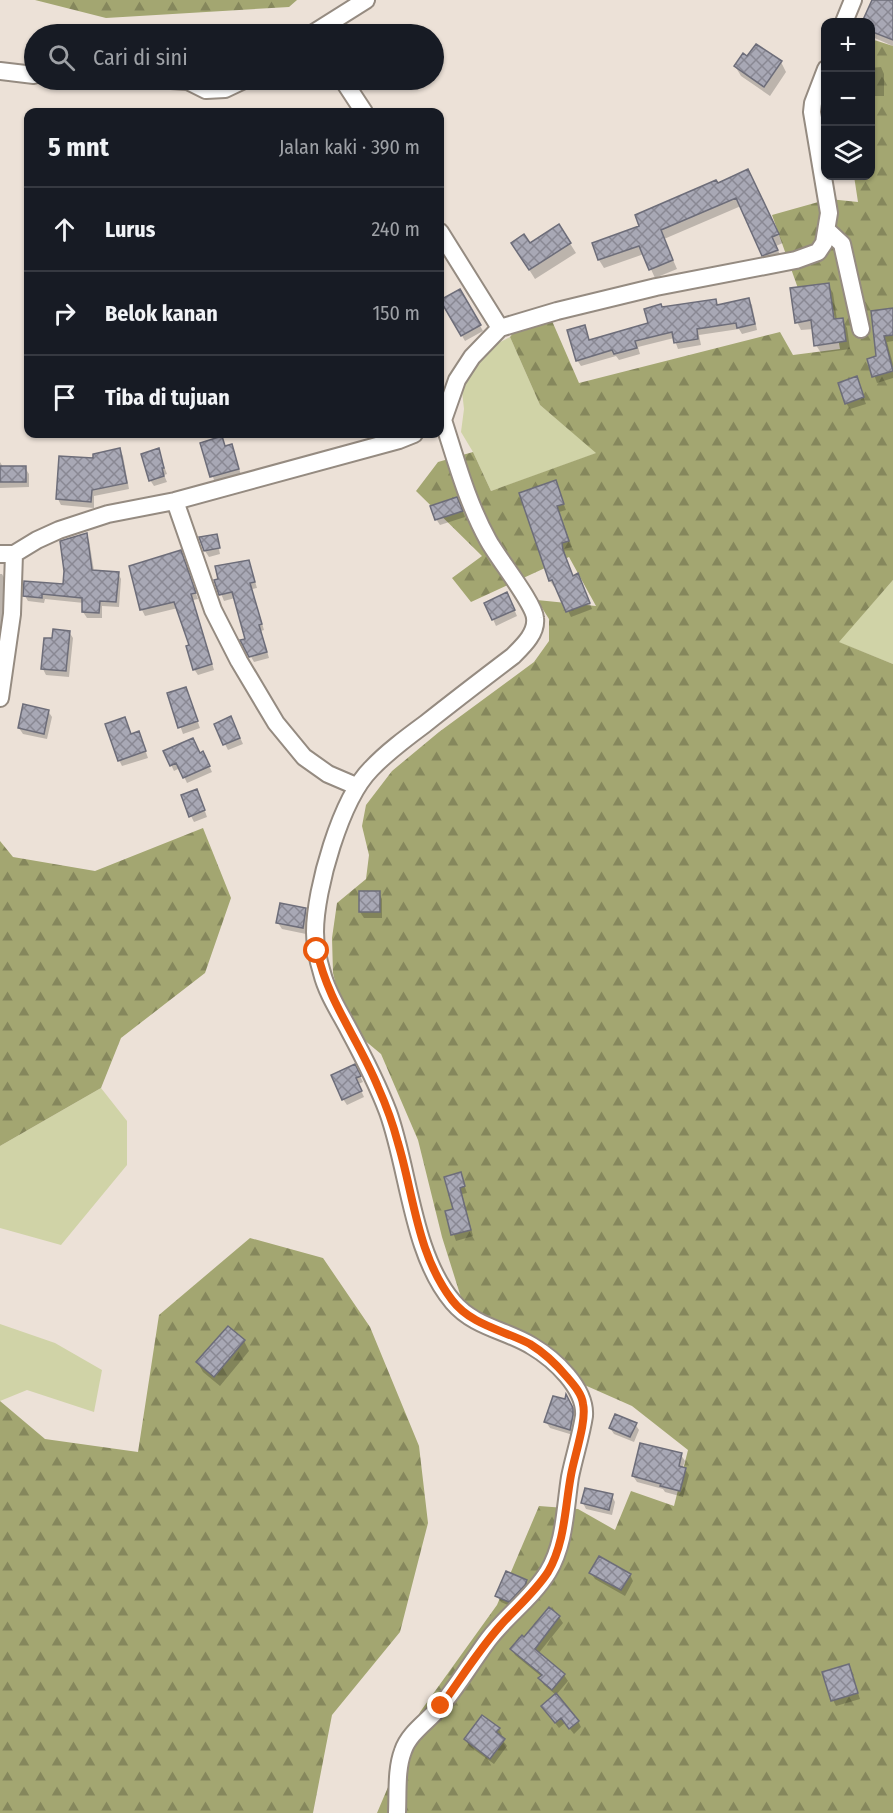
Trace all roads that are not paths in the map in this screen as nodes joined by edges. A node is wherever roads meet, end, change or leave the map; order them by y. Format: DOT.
graph roads {
  1 [pos="366,0"];
  2 [pos="853,0"];
  3 [pos="846,18"];
  4 [pos="329,24"];
  5 [pos="0,71"];
  6 [pos="824,72"];
  7 [pos="24,74"];
  8 [pos="350,90"];
  9 [pos="361,108"];
  10 [pos="827,230"];
  11 [pos="444,238"];
  12 [pos="500,328"];
  13 [pos="861,328"];
  14 [pos="444,413"];
  15 [pos="444,430"];
  16 [pos="404,438"];
  17 [pos="175,501"];
  18 [pos="7,554"];
  19 [pos="0,698"];
  20 [pos="356,786"];
  21 [pos="397,1813"];
  1 -- 4 [label="street"];
  2 -- 3 [label="street"];
  5 -- 7 [label="street"];
  6 -- 10 [label="street"];
  8 -- 9 [label="street"];
  10 -- 12 [label="street"];
  10 -- 13 [label="street"];
  11 -- 12 [label="street"];
  12 -- 14 [label="street"];
  15 -- 20 [label="street"];
  16 -- 17 [label="street"];
  17 -- 18 [label="street"];
  17 -- 20 [label="street"];
  18 -- 19 [label="street"];
  20 -- 21 [label="street"];
}
